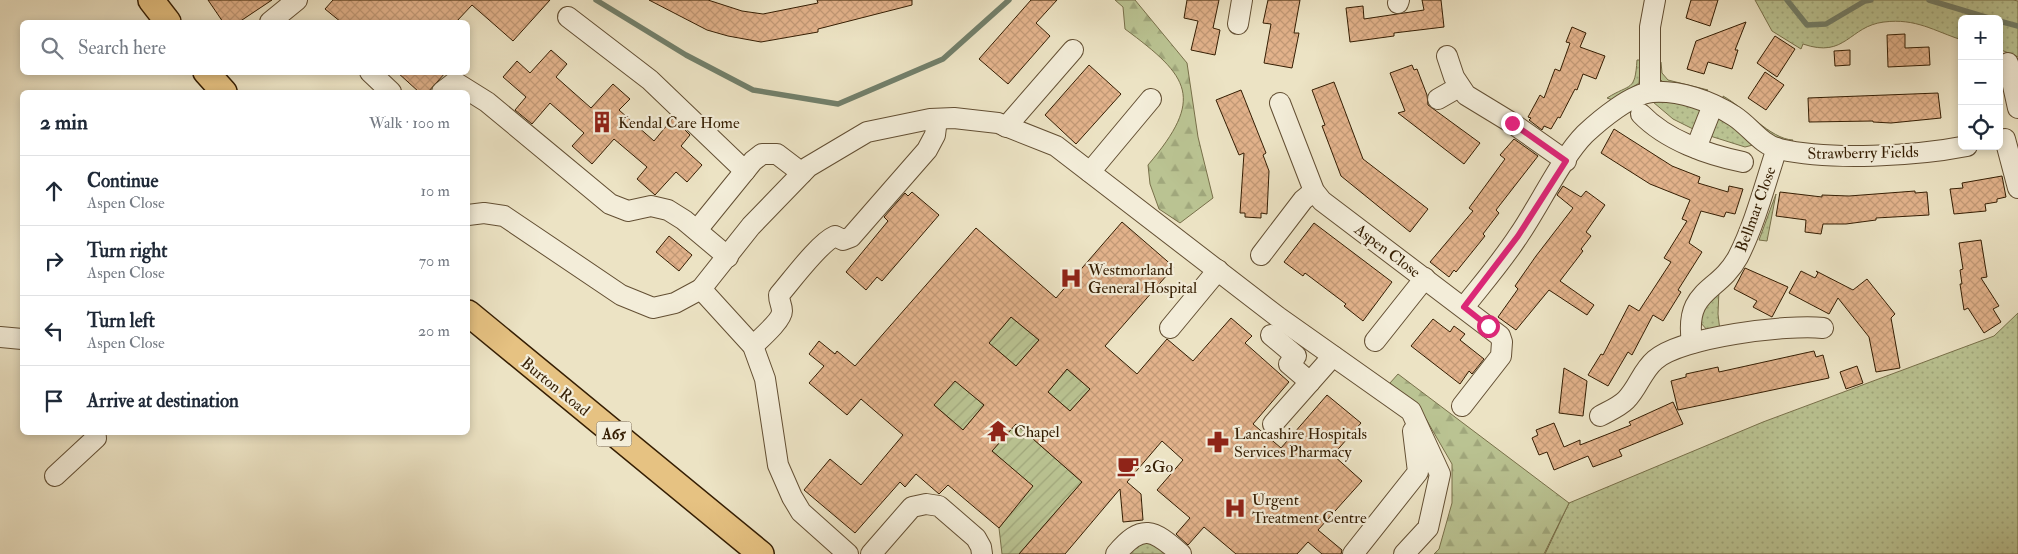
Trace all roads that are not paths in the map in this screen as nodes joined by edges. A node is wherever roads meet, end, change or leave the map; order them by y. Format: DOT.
graph roads {
  1 [pos="151,0"];
  2 [pos="297,0"];
  3 [pos="1242,0"];
  4 [pos="1655,0"];
  5 [pos="568,17"];
  6 [pos="166,20"];
  7 [pos="272,20"];
  8 [pos="1238,24"];
  9 [pos="1073,50"];
  10 [pos="1447,56"];
  11 [pos="2008,63"];
  12 [pos="209,75"];
  13 [pos="373,75"];
  14 [pos="1459,87"];
  15 [pos="222,90"];
  16 [pos="389,90"];
  17 [pos="445,90"];
  18 [pos="467,90"];
  19 [pos="470,92"];
  20 [pos="1650,92"];
  21 [pos="1151,99"];
  22 [pos="1438,99"];
  23 [pos="1280,103"];
  24 [pos="1713,105"];
  25 [pos="2018,108"];
  26 [pos="1641,114"];
  27 [pos="937,119"];
  28 [pos="1006,127"];
  29 [pos="2007,138"];
  30 [pos="1958,147"];
  31 [pos="1696,148"];
  32 [pos="1776,148"];
  33 [pos="1566,161"];
  34 [pos="1743,162"];
  35 [pos="745,171"];
  36 [pos="1090,172"];
  37 [pos="802,173"];
  38 [pos="2018,188"];
  39 [pos="1314,191"];
  40 [pos="470,216"];
  41 [pos="697,230"];
  42 [pos="1261,255"];
  43 [pos="728,257"];
  44 [pos="1218,270"];
  45 [pos="1425,278"];
  46 [pos="701,289"];
  47 [pos="1464,307"];
  48 [pos="470,315"];
  49 [pos="1170,328"];
  50 [pos="1823,328"];
  51 [pos="1271,335"];
  52 [pos="0,337"];
  53 [pos="20,338"];
  54 [pos="1375,341"];
  55 [pos="1692,343"];
  56 [pos="753,346"];
  57 [pos="1333,356"];
  58 [pos="1310,382"];
  59 [pos="1462,406"];
  60 [pos="1411,411"];
  61 [pos="1600,416"];
  62 [pos="1273,424"];
  63 [pos="96,435"];
  64 [pos="55,476"];
  65 [pos="1406,488"];
  66 [pos="1432,512"];
  67 [pos="761,554"];
  68 [pos="848,554"];
  69 [pos="872,554"];
  70 [pos="982,554"];
  71 [pos="1116,554"];
  72 [pos="1181,554"];
  73 [pos="1354,554"];
  74 [pos="1404,554"];
  1 -- 6 [label="main road"];
  2 -- 7 [label="street"];
  3 -- 8 [label="street"];
  4 -- 20 [label="street"];
  5 -- 35 [label="street"];
  9 -- 28 [label="street"];
  10 -- 14 [label="street"];
  11 -- 25 [label="street"];
  12 -- 15 [label="main road"];
  13 -- 16 [label="street"];
  14 -- 22 [label="street"];
  14 -- 33 [label="street"];
  17 -- 18 [label="street"];
  19 -- 41 [label="street"];
  20 -- 24 [label="street, Strawberry Fields"];
  20 -- 33 [label="street, Strawberry Fields"];
  21 -- 36 [label="street"];
  23 -- 39 [label="street, Aspen Close"];
  24 -- 31 [label="street"];
  24 -- 32 [label="street, Strawberry Fields"];
  26 -- 31 [label="street"];
  27 -- 28 [label="street"];
  27 -- 37 [label="street"];
  27 -- 56 [label="street"];
  28 -- 36 [label="street"];
  29 -- 38 [label="street"];
  30 -- 32 [label="street, Strawberry Fields"];
  31 -- 34 [label="street"];
  32 -- 55 [label="street, Bellmar Close"];
  33 -- 47 [label="street"];
  35 -- 37 [label="street"];
  35 -- 41 [label="street"];
  36 -- 44 [label="street"];
  37 -- 43 [label="street"];
  39 -- 42 [label="street"];
  39 -- 45 [label="street, Aspen Close"];
  40 -- 46 [label="street"];
  41 -- 43 [label="street"];
  43 -- 46 [label="street"];
  44 -- 49 [label="street"];
  44 -- 57 [label="street"];
  45 -- 47 [label="street, Aspen Close"];
  45 -- 54 [label="street"];
  46 -- 56 [label="street"];
  47 -- 59 [label="street, Aspen Close"];
  48 -- 67 [label="main road, Burton Road / A65"];
  50 -- 55 [label="street"];
  51 -- 58 [label="street"];
  52 -- 53 [label="street"];
  55 -- 61 [label="street"];
  56 -- 68 [label="street"];
  57 -- 58 [label="street"];
  57 -- 60 [label="street"];
  58 -- 62 [label="street"];
  60 -- 65 [label="street"];
  60 -- 66 [label="street"];
  63 -- 64 [label="street"];
  65 -- 66 [label="street"];
  65 -- 73 [label="street"];
  66 -- 74 [label="street"];
  69 -- 70 [label="street"];
  71 -- 72 [label="street"];
}
